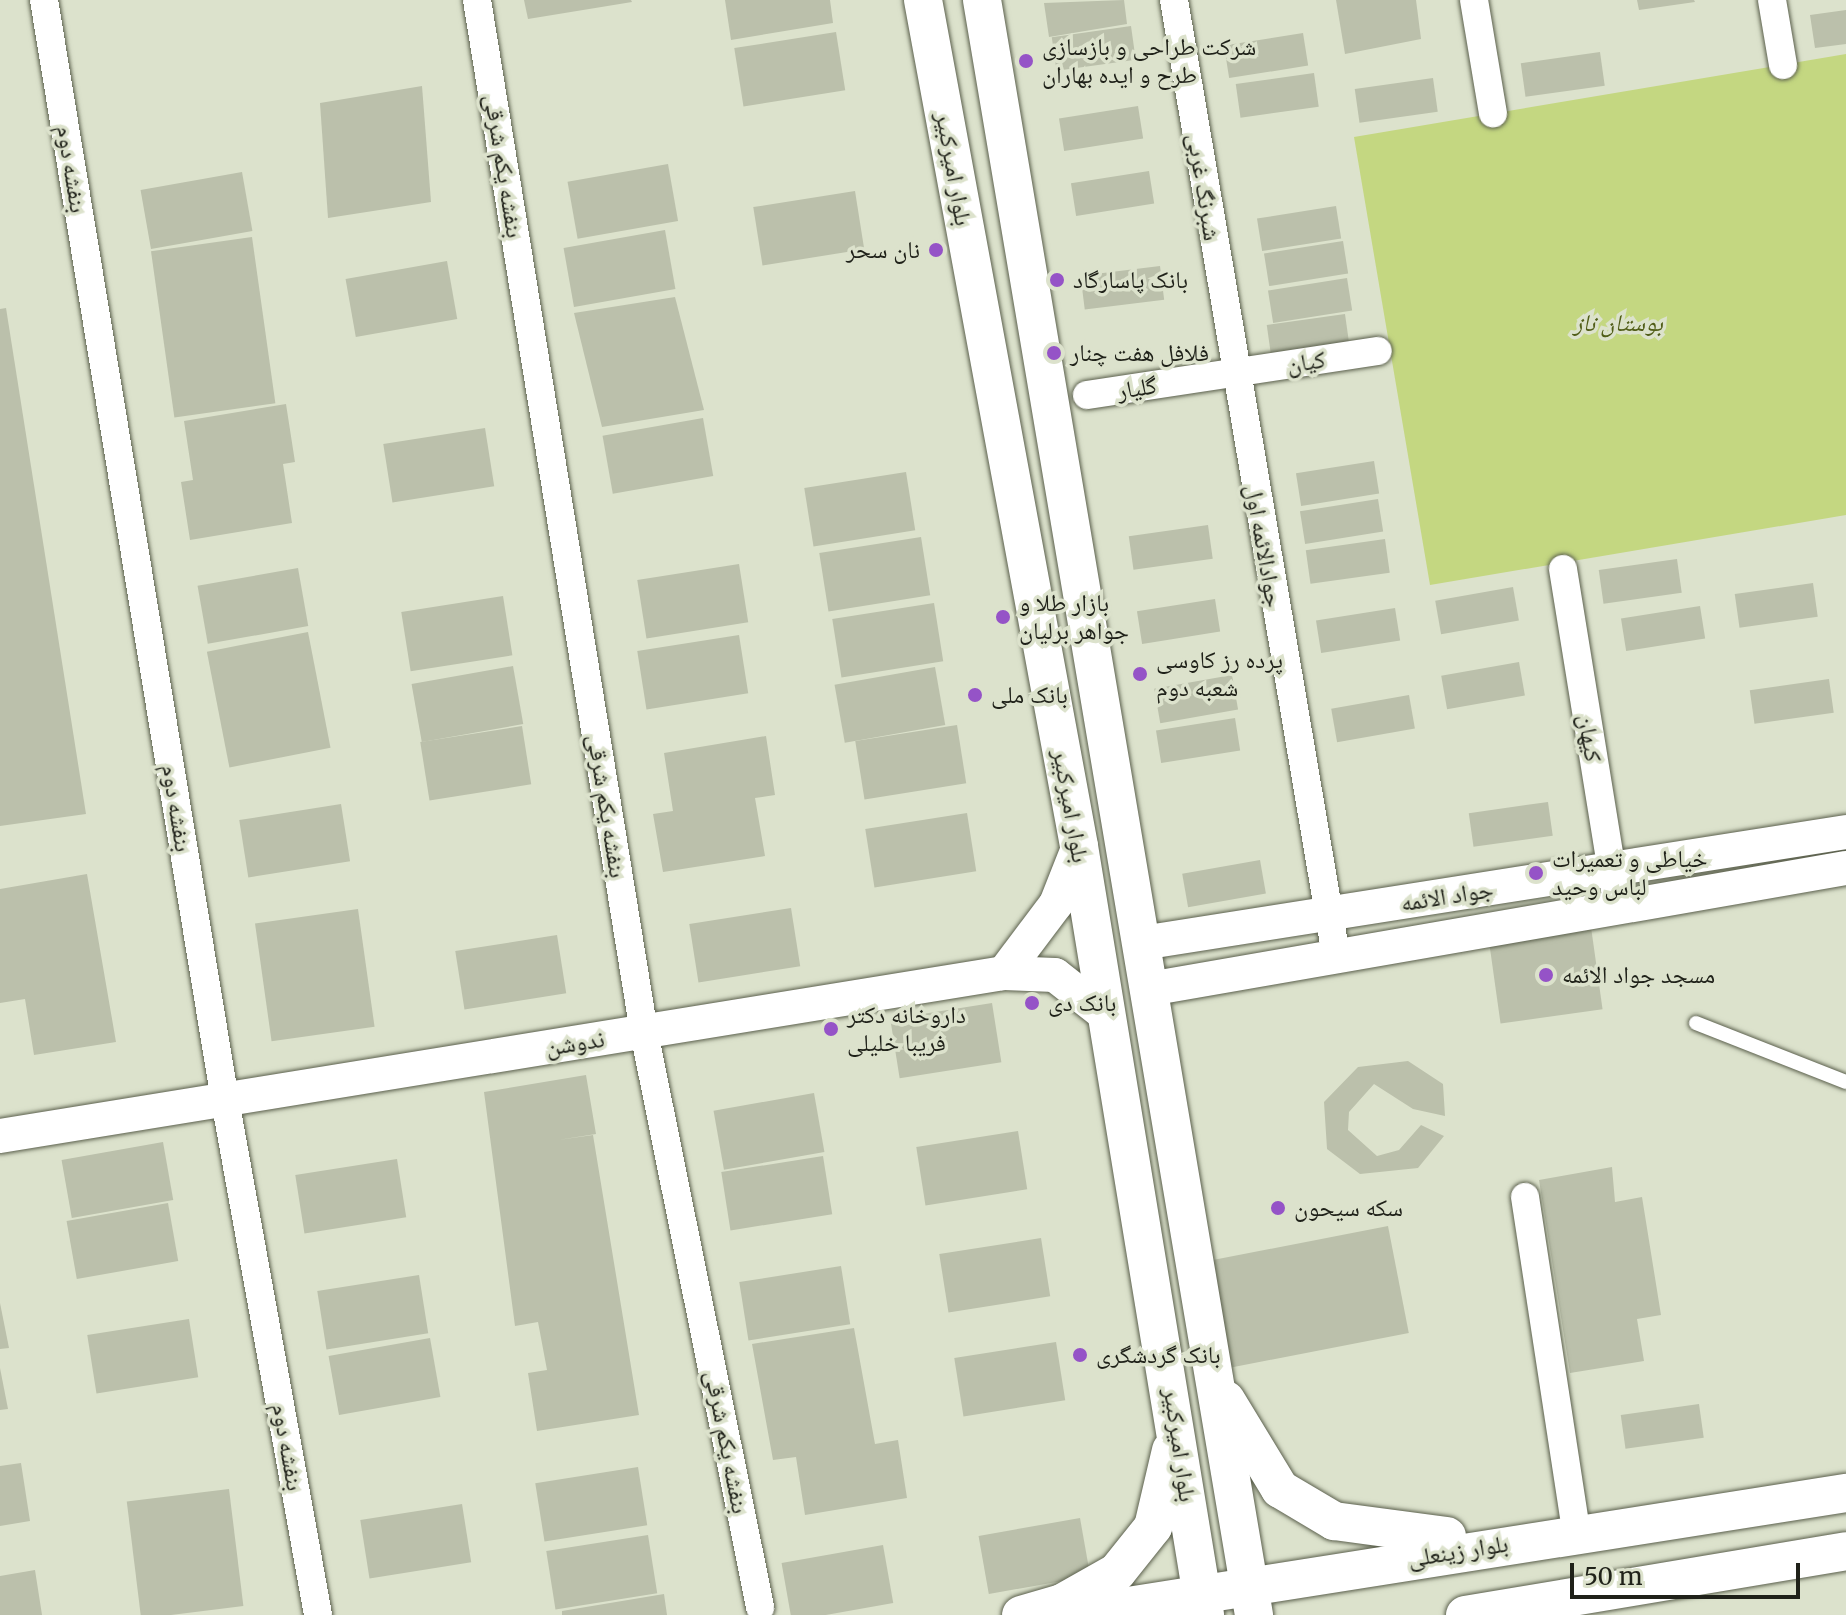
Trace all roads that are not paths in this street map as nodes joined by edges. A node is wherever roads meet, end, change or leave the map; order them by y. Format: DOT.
graph roads {
  1 [pos="44,0"];
  2 [pos="477,0"];
  3 [pos="923,0"];
  4 [pos="982,0"];
  5 [pos="1174,0"];
  6 [pos="1474,0"];
  7 [pos="1772,0"];
  8 [pos="1783,65"];
  9 [pos="1493,113"];
  10 [pos="1378,351"];
  11 [pos="1234,373"];
  12 [pos="1087,395"];
  13 [pos="1563,569"];
  14 [pos="1846,832"];
  15 [pos="1079,846"];
  16 [pos="1846,868"];
  17 [pos="1612,871"];
  18 [pos="1618,907"];
  19 [pos="1329,914"];
  20 [pos="1142,943"];
  21 [pos="1336,956"];
  22 [pos="1004,973"];
  23 [pos="1149,989"];
  24 [pos="1106,1015"];
  25 [pos="1696,1023"];
  26 [pos="644,1032"];
  27 [pos="1846,1082"];
  28 [pos="225,1100"];
  29 [pos="0,1136"];
  30 [pos="1525,1197"];
  31 [pos="1215,1381"];
  32 [pos="1172,1391"];
  33 [pos="1846,1493"];
  34 [pos="1593,1528"];
  35 [pos="1846,1551"];
  36 [pos="1596,1594"];
  37 [pos="1251,1599"];
  38 [pos="1203,1603"];
  39 [pos="760,1607"];
  40 [pos="318,1615"];
  41 [pos="1021,1615"];
  42 [pos="1071,1615"];
  43 [pos="1465,1615"];
  44 [pos="1551,1615"];
  1 -- 28 [label="street, بنفشه دوم"];
  2 -- 26 [label="street, بنفشه یکم شرقی"];
  3 -- 15 [label="main road, بلوار امیرکبیر"];
  4 -- 20 [label="main road, بلوار امیرکبیر"];
  5 -- 11 [label="street, شبرنگ غربی"];
  6 -- 9 [label="street"];
  7 -- 8 [label="street"];
  10 -- 11 [label="street, کیان"];
  11 -- 12 [label="street, گلیار"];
  11 -- 19 [label="street, جوادالائمه اول"];
  13 -- 17 [label="street, کیهان"];
  14 -- 17 [label="street, جواد الائمه"];
  15 -- 22 [label="street"];
  15 -- 24 [label="main road, بلوار امیرکبیر"];
  16 -- 18 [label="street, جواد الائمه"];
  17 -- 18 [label="street, کیهان"];
  17 -- 19 [label="street, جواد الائمه"];
  18 -- 21 [label="street, جواد الائمه"];
  19 -- 20 [label="street, جواد الائمه"];
  19 -- 21 [label="street, جوادالائمه اول"];
  20 -- 23 [label="main road, بلوار امیرکبیر"];
  21 -- 23 [label="street, جواد الائمه"];
  22 -- 24 [label="street, ندوشن"];
  22 -- 26 [label="street, ندوشن"];
  23 -- 31 [label="main road, بلوار امیرکبیر"];
  24 -- 32 [label="main road, بلوار امیرکبیر"];
  25 -- 27 [label="lane"];
  26 -- 28 [label="street, ندوشن"];
  26 -- 39 [label="street, بنفشه یکم شرقی"];
  28 -- 29 [label="street, ندوشن"];
  28 -- 40 [label="street, بنفشه دوم"];
  30 -- 34 [label="street"];
  31 -- 34 [label="main road"];
  31 -- 37 [label="main road, بلوار امیرکبیر"];
  32 -- 38 [label="main road, بلوار امیرکبیر"];
  32 -- 41 [label="main road"];
  33 -- 34 [label="main road, بلوار زینعلی"];
  34 -- 37 [label="main road, بلوار زینعلی"];
  35 -- 36 [label="main road"];
  36 -- 43 [label="main road"];
  36 -- 44 [label="main road"];
  37 -- 38 [label="main road, بلوار زینعلی"];
  38 -- 42 [label="main road, بلوار زینعلی"];
}
